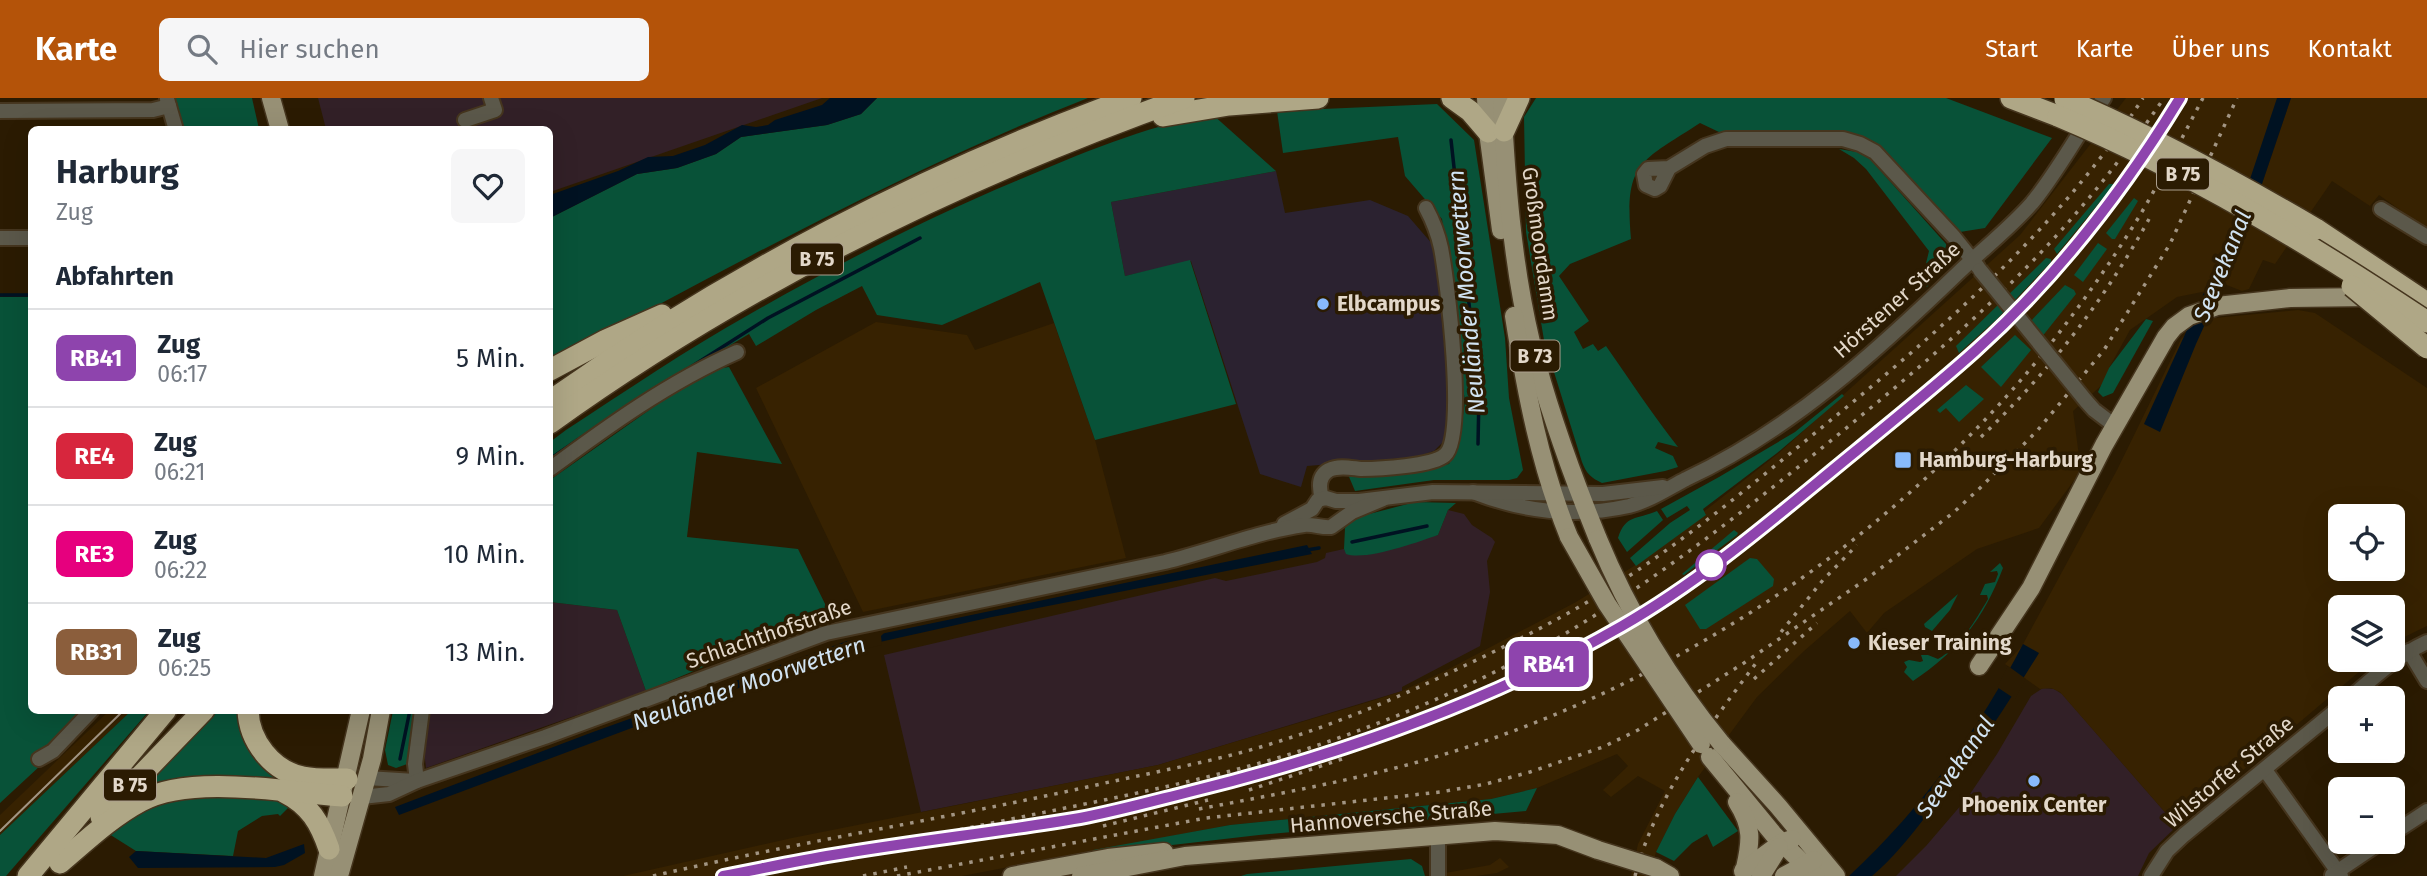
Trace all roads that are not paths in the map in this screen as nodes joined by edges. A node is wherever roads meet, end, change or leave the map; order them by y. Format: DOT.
graph roads {
  1 [pos="271,98"];
  2 [pos="491,98"];
  3 [pos="1131,98"];
  4 [pos="1184,98"];
  5 [pos="1318,98"];
  6 [pos="1452,98"];
  7 [pos="1486,98"];
  8 [pos="1503,98"];
  9 [pos="1519,98"];
  10 [pos="2011,98"];
  11 [pos="2104,98"];
  12 [pos="168,102"];
  13 [pos="2062,104"];
  14 [pos="0,111"];
  15 [pos="465,121"];
  16 [pos="175,126"];
  17 [pos="278,126"];
  18 [pos="1101,128"];
  19 [pos="1496,132"];
  20 [pos="1669,168"];
  21 [pos="1426,208"];
  22 [pos="2381,209"];
  23 [pos="2309,236"];
  24 [pos="2427,237"];
  25 [pos="0,238"];
  26 [pos="28,238"];
  27 [pos="1976,265"];
  28 [pos="743,279"];
  29 [pos="2427,286"];
  30 [pos="2320,297"];
  31 [pos="2427,303"];
  32 [pos="2427,315"];
  33 [pos="2427,322"];
  34 [pos="2427,348"];
  35 [pos="737,352"];
  36 [pos="553,368"];
  37 [pos="553,399"];
  38 [pos="553,421"];
  39 [pos="2115,426"];
  40 [pos="553,468"];
  41 [pos="1674,485"];
  42 [pos="1473,492"];
  43 [pos="1553,494"];
  44 [pos="1580,494"];
  45 [pos="1383,499"];
  46 [pos="1323,503"];
  47 [pos="1587,512"];
  48 [pos="1559,513"];
  49 [pos="1340,521"];
  50 [pos="1317,525"];
  51 [pos="1267,532"];
  52 [pos="2427,642"];
  53 [pos="2409,651"];
  54 [pos="1979,666"];
  55 [pos="2427,681"];
  56 [pos="2364,686"];
  57 [pos="88,714"];
  58 [pos="163,714"];
  59 [pos="177,714"];
  60 [pos="200,714"];
  61 [pos="248,714"];
  62 [pos="361,714"];
  63 [pos="380,714"];
  64 [pos="421,714"];
  65 [pos="2328,717"];
  66 [pos="1716,750"];
  67 [pos="39,759"];
  68 [pos="2265,771"];
  69 [pos="417,781"];
  70 [pos="354,788"];
  71 [pos="282,791"];
  72 [pos="91,802"];
  73 [pos="1778,806"];
  74 [pos="2427,811"];
  75 [pos="2405,825"];
  76 [pos="1802,835"];
  77 [pos="1438,837"];
  78 [pos="1781,843"];
  79 [pos="329,849"];
  80 [pos="2364,854"];
  81 [pos="1185,856"];
  82 [pos="1815,868"];
  83 [pos="55,869"];
  84 [pos="1657,873"];
  85 [pos="1438,874"];
  86 [pos="1743,874"];
  87 [pos="2336,874"];
  88 [pos="27,876"];
  89 [pos="323,876"];
  90 [pos="339,876"];
  91 [pos="1012,876"];
  92 [pos="1081,876"];
  93 [pos="1784,876"];
  94 [pos="1836,876"];
  95 [pos="2151,876"];
  1 -- 17 [label="main road"];
  2 -- 15 [label="street"];
  3 -- 28 [label="highway, B 75"];
  4 -- 18 [label="highway, B 75"];
  5 -- 18 [label="highway, B 75"];
  6 -- 19 [label="highway"];
  7 -- 19 [label="main road, Großmoordamm / B 73"];
  8 -- 19 [label="main road, Großmoordamm / B 73"];
  9 -- 19 [label="highway"];
  10 -- 13 [label="highway, B 75"];
  11 -- 27 [label="street, Hörstener Straße"];
  12 -- 14 [label="street"];
  12 -- 16 [label="street"];
  13 -- 23 [label="highway, B 75, bridge"];
  18 -- 38 [label="highway, B 75"];
  19 -- 43 [label="main road, Großmoordamm / B 73"];
  19 -- 44 [label="main road, Großmoordamm / B 73"];
  20 -- 27 [label="street"];
  21 -- 46 [label="street"];
  22 -- 24 [label="street"];
  23 -- 29 [label="highway, B 75"];
  23 -- 31 [label="highway, B 75"];
  23 -- 33 [label="highway, B 75, bridge"];
  23 -- 34 [label="highway, B 75, bridge"];
  25 -- 26 [label="street"];
  27 -- 39 [label="street, bridge"];
  27 -- 41 [label="street, Hörstener Straße"];
  28 -- 36 [label="highway, B 75"];
  28 -- 37 [label="highway, B 75"];
  30 -- 32 [label="main road"];
  30 -- 33 [label="main road"];
  30 -- 39 [label="main road"];
  35 -- 40 [label="street"];
  39 -- 54 [label="main road"];
  41 -- 44 [label="street, Hörstener Straße"];
  41 -- 47 [label="street, Hörstener Straße"];
  42 -- 43 [label="street, Schlachthofstraße"];
  42 -- 45 [label="street, Schlachthofstraße"];
  42 -- 48 [label="street, Schlachthofstraße"];
  43 -- 44 [label="street, Schlachthofstraße"];
  43 -- 48 [label="main road, Großmoordamm / B 73"];
  44 -- 47 [label="main road, Großmoordamm / B 73"];
  45 -- 46 [label="street, Schlachthofstraße"];
  45 -- 49 [label="street, Schlachthofstraße"];
  46 -- 49 [label="street"];
  46 -- 50 [label="street"];
  46 -- 51 [label="street, Schlachthofstraße"];
  47 -- 48 [label="street, Schlachthofstraße"];
  47 -- 66 [label="main road, B 73, bridge"];
  48 -- 66 [label="main road, B 73, bridge"];
  49 -- 50 [label="street, Schlachthofstraße"];
  50 -- 51 [label="street, Schlachthofstraße"];
  51 -- 69 [label="street, Schlachthofstraße"];
  52 -- 53 [label="street"];
  53 -- 55 [label="street"];
  53 -- 56 [label="street"];
  57 -- 67 [label="street"];
  58 -- 72 [label="highway, B 75"];
  59 -- 72 [label="highway, B 75"];
  60 -- 83 [label="highway, B 75"];
  61 -- 70 [label="highway"];
  62 -- 70 [label="main road"];
  63 -- 70 [label="main road"];
  64 -- 69 [label="street"];
  65 -- 68 [label="street, Wilstorfer Straße"];
  66 -- 73 [label="main road, B 73"];
  66 -- 78 [label="main road"];
  66 -- 86 [label="main road, B 73"];
  68 -- 87 [label="street"];
  68 -- 95 [label="street, Wilstorfer Straße"];
  69 -- 70 [label="street, Schlachthofstraße"];
  70 -- 71 [label="highway, B 75"];
  70 -- 79 [label="main road"];
  70 -- 90 [label="main road"];
  71 -- 79 [label="highway"];
  71 -- 83 [label="highway, B 75"];
  72 -- 88 [label="highway, B 75"];
  73 -- 76 [label="main road"];
  73 -- 78 [label="main road"];
  74 -- 75 [label="street"];
  76 -- 78 [label="main road"];
  76 -- 82 [label="main road"];
  77 -- 81 [label="main road, Hannoversche Straße"];
  77 -- 84 [label="main road, Hannoversche Straße, bridge"];
  77 -- 85 [label="street"];
  78 -- 82 [label="main road"];
  78 -- 86 [label="main road, B 73"];
  79 -- 89 [label="main road"];
  80 -- 87 [label="street"];
  81 -- 91 [label="main road, Hannoversche Straße"];
  81 -- 92 [label="main road, Hannoversche Straße"];
  82 -- 93 [label="main road"];
  82 -- 94 [label="main road"];
}
